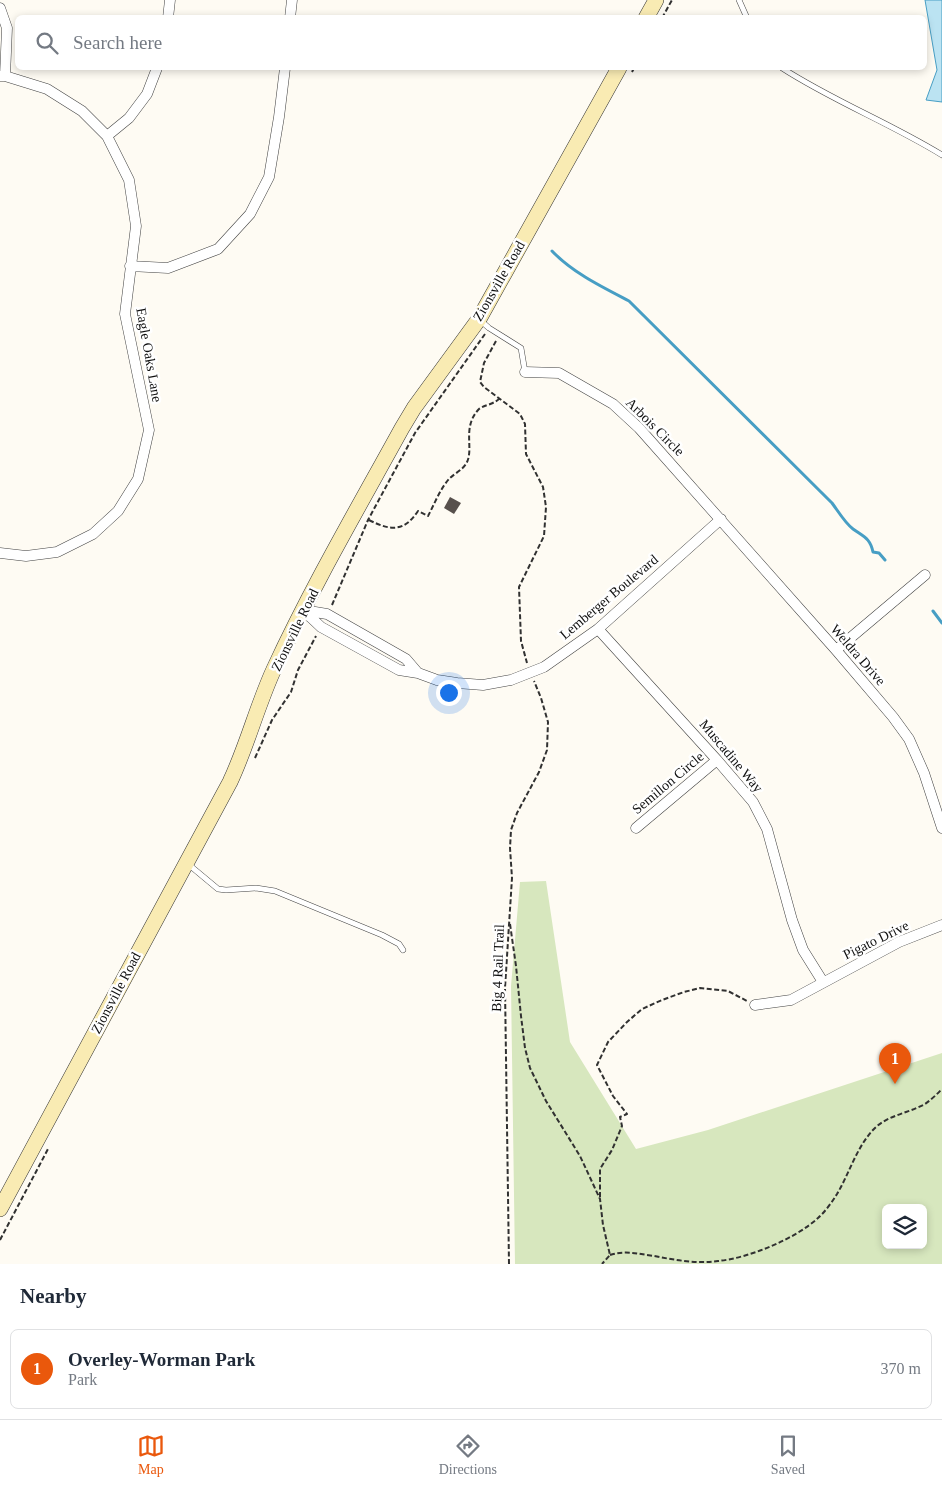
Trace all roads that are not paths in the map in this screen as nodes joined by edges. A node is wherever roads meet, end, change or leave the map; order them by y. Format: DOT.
graph roads {
  1 [pos="170,0"];
  2 [pos="292,0"];
  3 [pos="656,0"];
  4 [pos="739,0"];
  5 [pos="0,8"];
  6 [pos="168,15"];
  7 [pos="290,15"];
  8 [pos="648,15"];
  9 [pos="746,15"];
  10 [pos="156,70"];
  11 [pos="285,70"];
  12 [pos="618,70"];
  13 [pos="785,70"];
  14 [pos="3,76"];
  15 [pos="107,136"];
  16 [pos="942,154"];
  17 [pos="130,266"];
  18 [pos="479,319"];
  19 [pos="525,372"];
  20 [pos="720,519"];
  21 [pos="0,553"];
  22 [pos="925,575"];
  23 [pos="304,610"];
  24 [pos="598,628"];
  25 [pos="836,650"];
  26 [pos="717,760"];
  27 [pos="636,828"];
  28 [pos="942,828"];
  29 [pos="186,862"];
  30 [pos="942,925"];
  31 [pos="403,950"];
  32 [pos="823,982"];
  33 [pos="754,1004"];
  34 [pos="0,1209"];
  1 -- 6 [label="street"];
  2 -- 7 [label="street"];
  3 -- 8 [label="main road"];
  4 -- 9 [label="lane"];
  5 -- 14 [label="street"];
  10 -- 15 [label="street"];
  11 -- 17 [label="street"];
  12 -- 18 [label="main road, Zionsville Road"];
  13 -- 16 [label="lane"];
  14 -- 15 [label="street, Eagle Oaks Lane"];
  15 -- 17 [label="street, Eagle Oaks Lane"];
  17 -- 21 [label="street, Eagle Oaks Lane"];
  18 -- 19 [label="lane"];
  18 -- 23 [label="main road, Zionsville Road"];
  19 -- 20 [label="street, Arbois Circle"];
  20 -- 24 [label="street, Lemberger Boulevard"];
  20 -- 25 [label="street, Weldra Drive"];
  22 -- 25 [label="street"];
  23 -- 24 [label="street, Lemberger Boulevard"];
  23 -- 29 [label="main road, Zionsville Road"];
  24 -- 26 [label="street, Muscadine Way"];
  25 -- 28 [label="street, Weldra Drive"];
  26 -- 27 [label="street, Semillon Circle"];
  26 -- 32 [label="street, Muscadine Way"];
  29 -- 31 [label="lane"];
  29 -- 34 [label="main road, Zionsville Road"];
  30 -- 32 [label="street, Pigato Drive"];
  32 -- 33 [label="street, Pigato Drive"];
}
